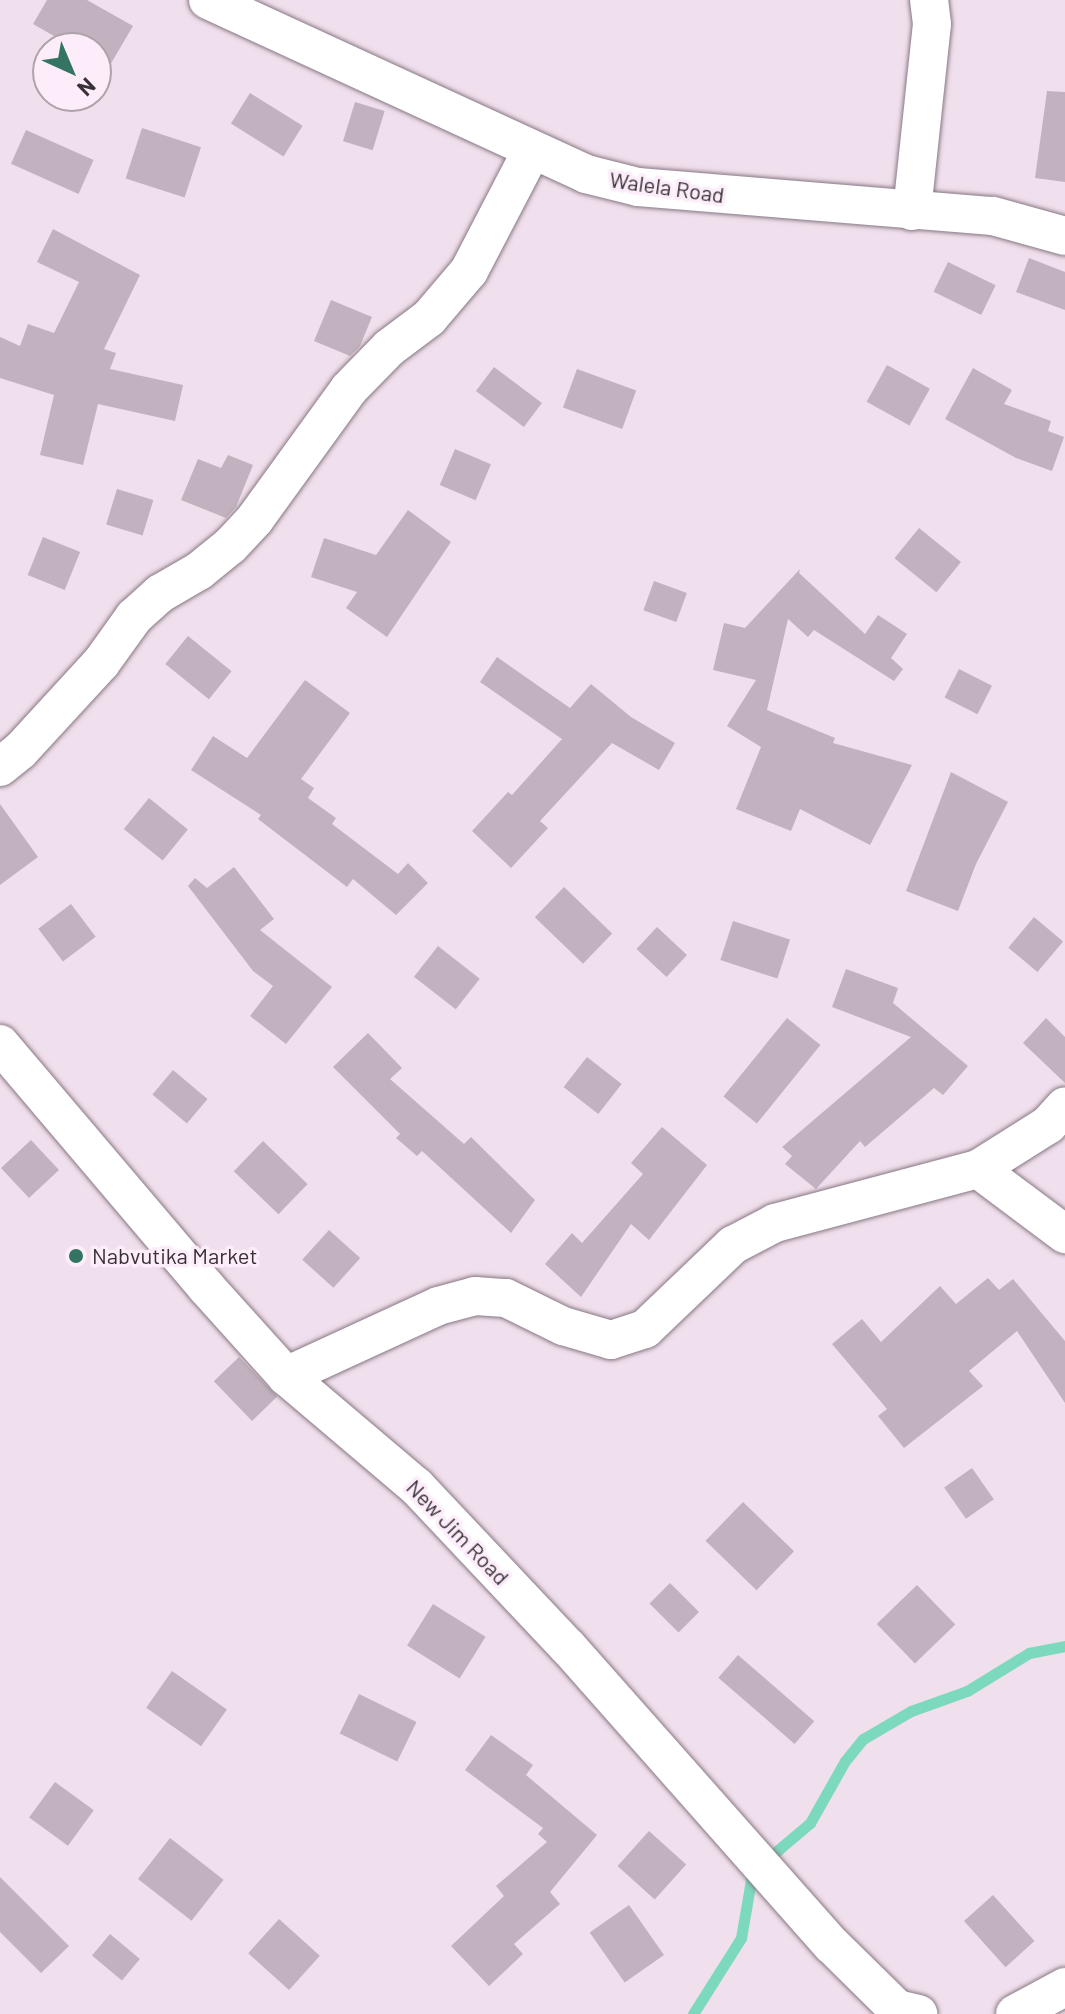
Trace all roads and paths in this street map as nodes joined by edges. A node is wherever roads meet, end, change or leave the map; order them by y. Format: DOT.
graph roads {
  1 [pos="208,0"];
  2 [pos="929,0"];
  3 [pos="532,150"];
  4 [pos="912,211"];
  5 [pos="1065,236"];
  6 [pos="0,767"];
  7 [pos="0,1044"];
  8 [pos="1065,1106"];
  9 [pos="978,1169"];
  10 [pos="1065,1234"];
  11 [pos="286,1376"];
  12 [pos="1065,1987"];
  13 [pos="904,2012"];
  14 [pos="1015,2014"];
  1 -- 3 [label="street, Walela Road"];
  2 -- 4 [label="street"];
  3 -- 4 [label="street, Walela Road"];
  3 -- 6 [label="street"];
  4 -- 5 [label="street, Walela Road"];
  7 -- 11 [label="street, New Jim Road"];
  8 -- 9 [label="street"];
  9 -- 10 [label="street"];
  9 -- 11 [label="street"];
  11 -- 13 [label="street, New Jim Road"];
  12 -- 14 [label="street"];
}
